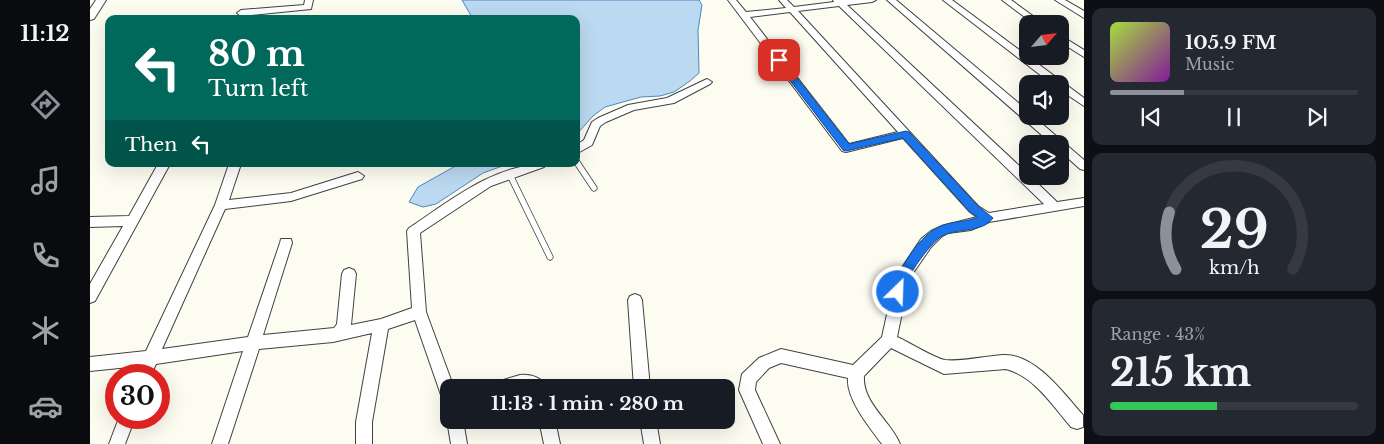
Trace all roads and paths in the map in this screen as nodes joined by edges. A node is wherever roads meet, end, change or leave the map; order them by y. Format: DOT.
graph roads {
  1 [pos="101,0"];
  2 [pos="309,0"];
  3 [pos="732,0"];
  4 [pos="783,0"];
  5 [pos="872,0"];
  6 [pos="891,0"];
  7 [pos="947,0"];
  8 [pos="1006,0"];
  9 [pos="1059,0"];
  10 [pos="840,2"];
  11 [pos="792,10"];
  12 [pos="241,13"];
  13 [pos="746,15"];
  14 [pos="1027,15"];
  15 [pos="1084,15"];
  16 [pos="90,17"];
  17 [pos="1069,44"];
  18 [pos="1084,54"];
  19 [pos="1048,75"];
  20 [pos="707,82"];
  21 [pos="1069,91"];
  22 [pos="1084,103"];
  23 [pos="906,134"];
  24 [pos="1048,135"];
  25 [pos="580,147"];
  26 [pos="1069,153"];
  27 [pos="1084,166"];
  28 [pos="162,167"];
  29 [pos="234,167"];
  30 [pos="531,167"];
  31 [pos="579,167"];
  32 [pos="510,174"];
  33 [pos="358,176"];
  34 [pos="594,188"];
  35 [pos="1084,202"];
  36 [pos="221,205"];
  37 [pos="1055,207"];
  38 [pos="987,218"];
  39 [pos="133,221"];
  40 [pos="90,222"];
  41 [pos="286,243"];
  42 [pos="550,257"];
  43 [pos="350,274"];
  44 [pos="90,297"];
  45 [pos="635,300"];
  46 [pos="419,312"];
  47 [pos="381,325"];
  48 [pos="339,334"];
  49 [pos="888,340"];
  50 [pos="252,343"];
  51 [pos="150,358"];
  52 [pos="90,364"];
  53 [pos="148,364"];
  54 [pos="856,373"];
  55 [pos="443,379"];
  56 [pos="641,379"];
  57 [pos="1082,423"];
  58 [pos="122,429"];
  59 [pos="456,429"];
  60 [pos="549,429"];
  61 [pos="650,429"];
  62 [pos="116,444"];
  63 [pos="220,444"];
  64 [pos="364,444"];
  65 [pos="459,444"];
  66 [pos="552,444"];
  67 [pos="652,444"];
  68 [pos="772,444"];
  69 [pos="892,444"];
  1 -- 16 [label="street"];
  2 -- 12 [label="street"];
  3 -- 13 [label="street"];
  4 -- 11 [label="street"];
  5 -- 10 [label="street"];
  6 -- 24 [label="street"];
  7 -- 19 [label="street"];
  8 -- 14 [label="street"];
  9 -- 15 [label="street"];
  10 -- 11 [label="street"];
  10 -- 37 [label="street"];
  11 -- 13 [label="street"];
  11 -- 23 [label="street"];
  13 -- 23 [label="street"];
  17 -- 18 [label="street"];
  20 -- 25 [label="street"];
  21 -- 22 [label="street"];
  23 -- 38 [label="street"];
  26 -- 27 [label="street"];
  28 -- 39 [label="street"];
  29 -- 36 [label="street"];
  30 -- 32 [label="street"];
  31 -- 34 [label="lane"];
  32 -- 42 [label="lane"];
  32 -- 46 [label="street"];
  33 -- 36 [label="street"];
  35 -- 37 [label="street"];
  36 -- 51 [label="street"];
  37 -- 38 [label="street"];
  38 -- 49 [label="street"];
  39 -- 40 [label="street"];
  39 -- 44 [label="street"];
  41 -- 50 [label="street"];
  43 -- 48 [label="street"];
  45 -- 56 [label="street"];
  46 -- 47 [label="street"];
  46 -- 55 [label="street"];
  47 -- 48 [label="street"];
  47 -- 64 [label="street"];
  48 -- 50 [label="street"];
  49 -- 54 [label="street"];
  49 -- 57 [label="street"];
  50 -- 51 [label="street"];
  50 -- 63 [label="street"];
  51 -- 52 [label="street"];
  51 -- 53 [label="street"];
  54 -- 68 [label="street"];
  54 -- 69 [label="street"];
  58 -- 62 [label="street"];
  59 -- 65 [label="street"];
  60 -- 66 [label="street"];
  61 -- 67 [label="street"];
}
